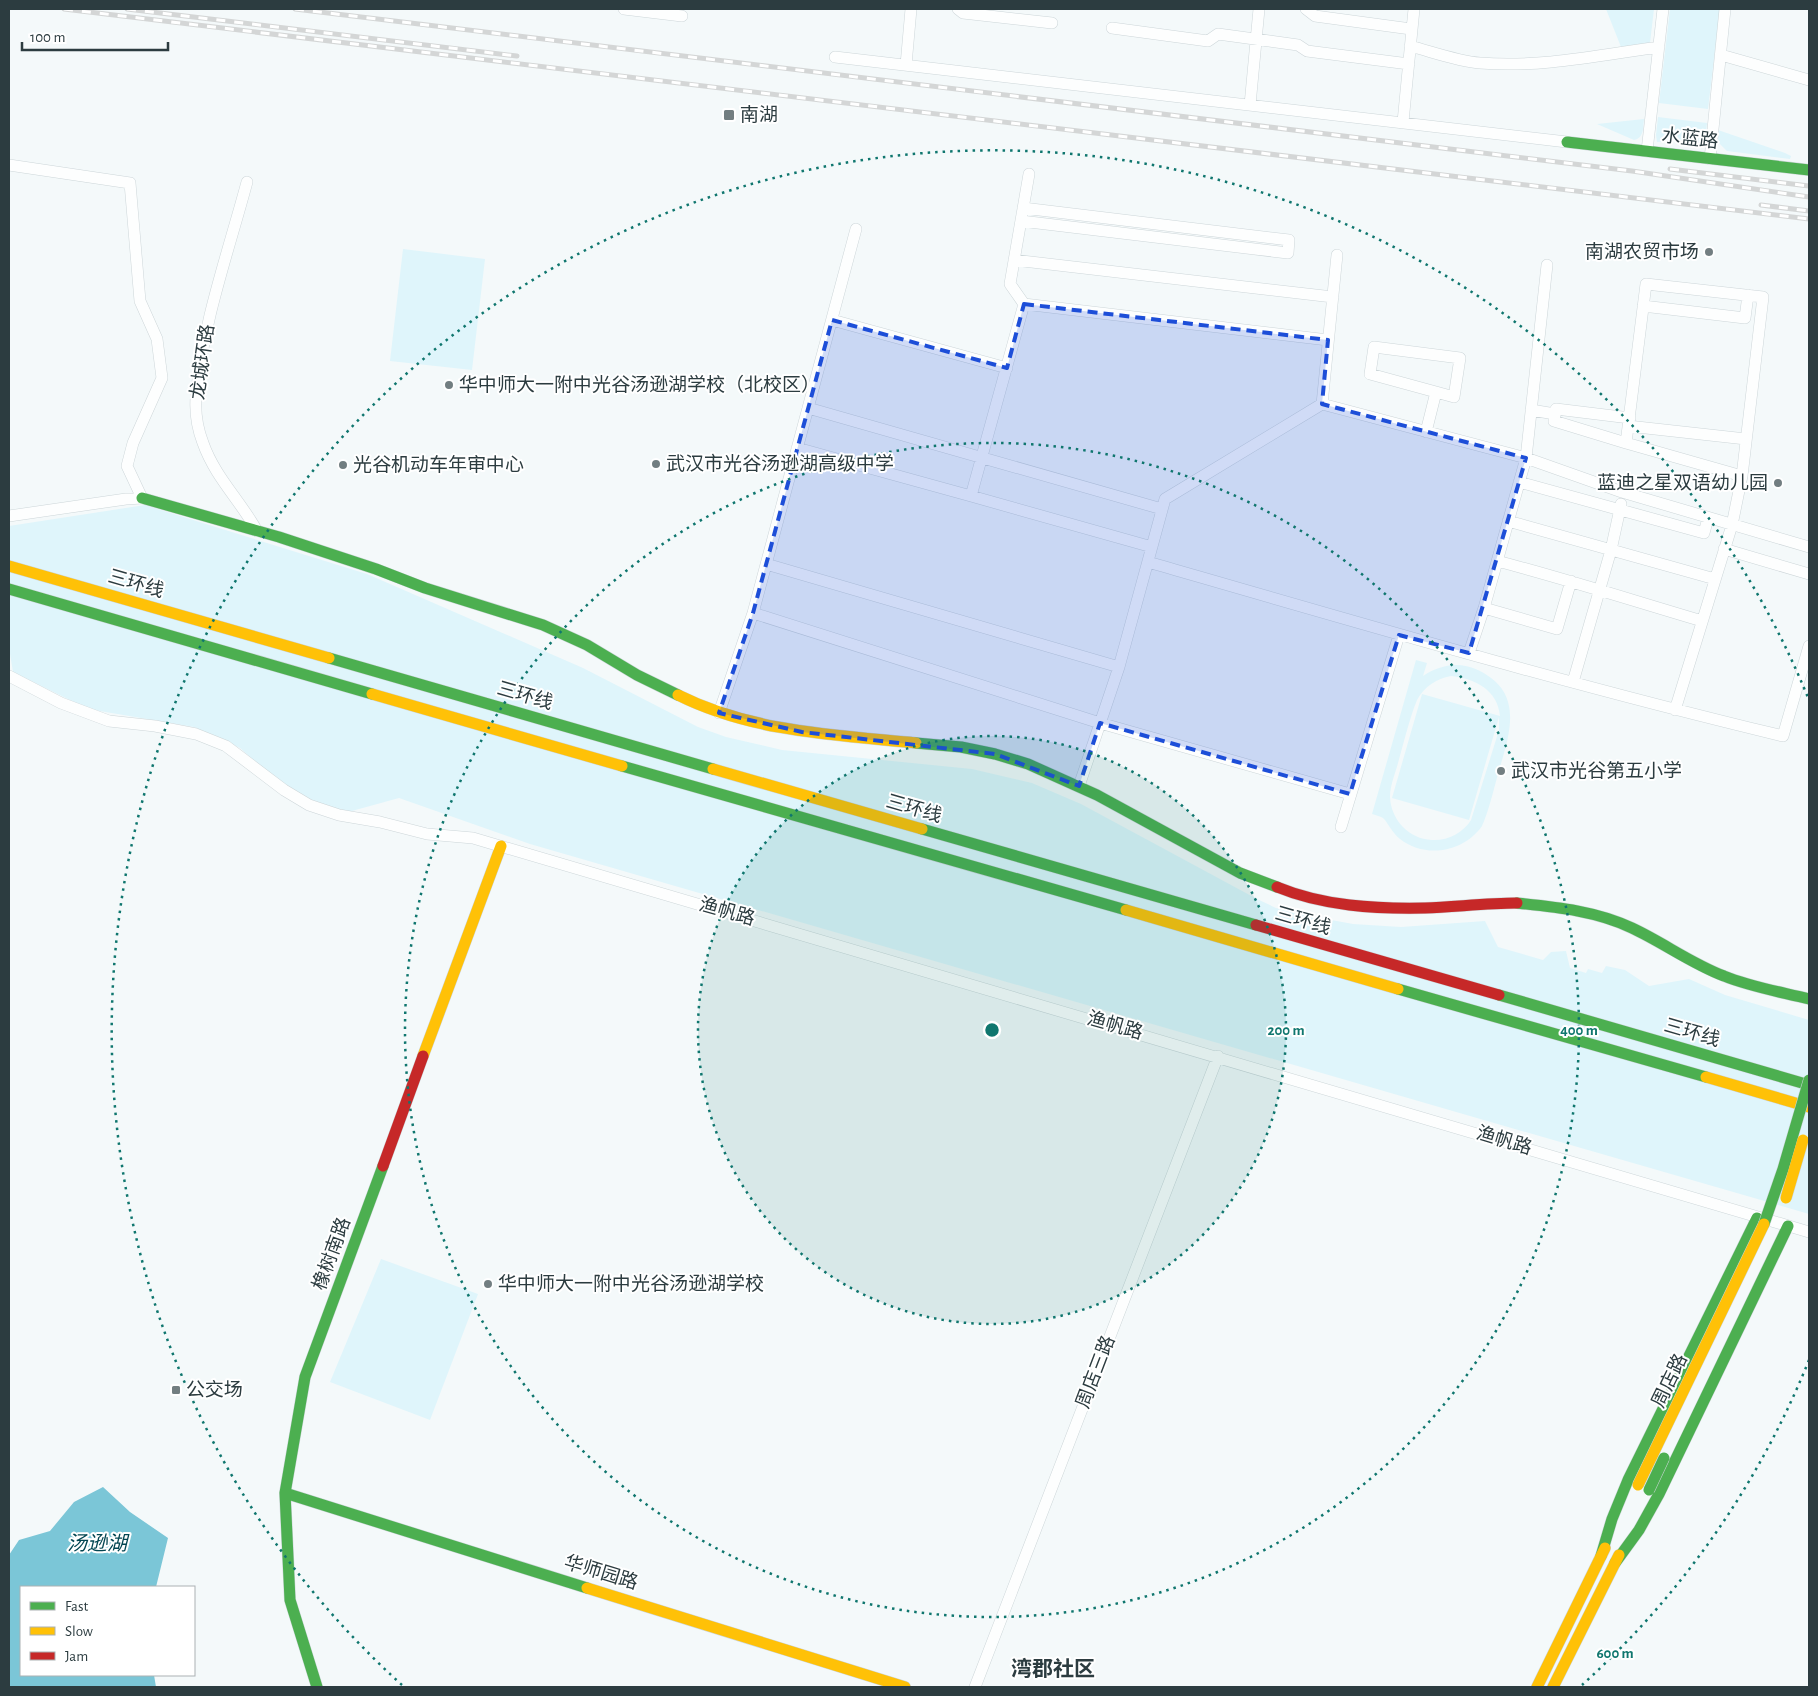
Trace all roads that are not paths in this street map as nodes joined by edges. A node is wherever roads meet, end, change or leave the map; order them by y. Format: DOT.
graph roads {
  1 [pos="624,9"];
  2 [pos="911,9"];
  3 [pos="958,9"];
  4 [pos="1259,9"];
  5 [pos="1306,9"];
  6 [pos="1414,9"];
  7 [pos="1663,9"];
  8 [pos="1725,9"];
  9 [pos="682,16"];
  10 [pos="1052,23"];
  11 [pos="1112,28"];
  12 [pos="1411,28"];
  13 [pos="1256,39"];
  14 [pos="1410,46"];
  15 [pos="1659,47"];
  16 [pos="1720,55"];
  17 [pos="835,57"];
  18 [pos="1409,64"];
  19 [pos="906,66"];
  20 [pos="1809,80"];
  21 [pos="1250,105"];
  22 [pos="1403,122"];
  23 [pos="1567,142"];
  24 [pos="1646,151"];
  25 [pos="1710,159"];
  26 [pos="9,165"];
  27 [pos="1809,170"];
  28 [pos="1029,174"];
  29 [pos="247,182"];
  30 [pos="1023,208"];
  31 [pos="1021,221"];
  32 [pos="1140,222"];
  33 [pos="856,229"];
  34 [pos="1138,235"];
  35 [pos="1337,255"];
  36 [pos="1014,260"];
  37 [pos="1547,265"];
  38 [pos="1748,295"];
  39 [pos="1333,297"];
  40 [pos="1024,304"];
  41 [pos="1643,306"];
  42 [pos="832,320"];
  43 [pos="1328,340"];
  44 [pos="1006,368"];
  45 [pos="1436,392"];
  46 [pos="1322,404"];
  47 [pos="808,408"];
  48 [pos="1531,410"];
  49 [pos="1555,414"];
  50 [pos="1629,422"];
  51 [pos="1426,432"];
  52 [pos="1746,439"];
  53 [pos="1626,443"];
  54 [pos="797,448"];
  55 [pos="982,458"];
  56 [pos="1526,458"];
  57 [pos="1742,476"];
  58 [pos="1519,482"];
  59 [pos="1622,492"];
  60 [pos="971,496"];
  61 [pos="142,498"];
  62 [pos="1162,509"];
  63 [pos="1621,510"];
  64 [pos="9,516"];
  65 [pos="1708,518"];
  66 [pos="1508,521"];
  67 [pos="1732,525"];
  68 [pos="257,531"];
  69 [pos="1809,547"];
  70 [pos="1152,548"];
  71 [pos="1724,549"];
  72 [pos="1610,550"];
  73 [pos="1497,561"];
  74 [pos="1148,562"];
  75 [pos="766,564"];
  76 [pos="9,566"];
  77 [pos="1809,574"];
  78 [pos="1715,579"];
  79 [pos="1571,581"];
  80 [pos="9,588"];
  81 [pos="1599,591"];
  82 [pos="1484,608"];
  83 [pos="753,613"];
  84 [pos="1702,621"];
  85 [pos="1398,634"];
  86 [pos="1809,646"];
  87 [pos="1470,653"];
  88 [pos="1119,667"];
  89 [pos="9,676"];
  90 [pos="1573,682"];
  91 [pos="1676,710"];
  92 [pos="719,713"];
  93 [pos="1100,722"];
  94 [pos="1078,786"];
  95 [pos="1350,794"];
  96 [pos="1341,827"];
  97 [pos="501,846"];
  98 [pos="1809,999"];
  99 [pos="1218,1056"];
  100 [pos="1809,1080"];
  101 [pos="1809,1085"];
  102 [pos="1809,1106"];
  103 [pos="1809,1120"];
  104 [pos="1758,1218"];
  105 [pos="1788,1226"];
  106 [pos="1809,1232"];
  107 [pos="1643,1487"];
  108 [pos="285,1493"];
  109 [pos="1601,1556"];
  110 [pos="1615,1563"];
  111 [pos="317,1687"];
  112 [pos="906,1687"];
  113 [pos="974,1687"];
  114 [pos="1537,1687"];
  115 [pos="1554,1687"];
  1 -- 9 [label="street"];
  2 -- 19 [label="street"];
  3 -- 10 [label="street"];
  4 -- 13 [label="street"];
  5 -- 12 [label="street"];
  6 -- 12 [label="street"];
  7 -- 15 [label="street"];
  8 -- 16 [label="street"];
  11 -- 13 [label="street"];
  12 -- 14 [label="street"];
  13 -- 18 [label="street"];
  13 -- 21 [label="street"];
  14 -- 15 [label="street"];
  14 -- 18 [label="street"];
  15 -- 24 [label="street"];
  16 -- 20 [label="street"];
  16 -- 25 [label="street"];
  17 -- 19 [label="street"];
  18 -- 22 [label="street"];
  19 -- 21 [label="street"];
  21 -- 22 [label="street"];
  22 -- 23 [label="street"];
  23 -- 24 [label="main road, 水蓝路"];
  24 -- 25 [label="main road, 水蓝路"];
  25 -- 27 [label="main road, 水蓝路"];
  26 -- 61 [label="street"];
  28 -- 30 [label="street"];
  29 -- 68 [label="street, 龙城环路"];
  30 -- 31 [label="street"];
  30 -- 32 [label="street"];
  31 -- 34 [label="street"];
  31 -- 36 [label="street"];
  32 -- 34 [label="street"];
  32 -- 34 [label="street"];
  33 -- 42 [label="street"];
  35 -- 39 [label="street"];
  36 -- 39 [label="street"];
  36 -- 40 [label="street"];
  37 -- 48 [label="street"];
  38 -- 41 [label="street"];
  38 -- 41 [label="street"];
  38 -- 52 [label="street"];
  39 -- 43 [label="street"];
  40 -- 43 [label="street"];
  40 -- 44 [label="street"];
  41 -- 50 [label="street"];
  42 -- 44 [label="street"];
  42 -- 47 [label="street"];
  43 -- 46 [label="street"];
  44 -- 55 [label="street"];
  45 -- 45 [label="street"];
  45 -- 51 [label="street"];
  46 -- 51 [label="street"];
  46 -- 62 [label="street"];
  47 -- 54 [label="street"];
  47 -- 55 [label="street"];
  48 -- 49 [label="street"];
  48 -- 56 [label="street"];
  49 -- 50 [label="street"];
  49 -- 53 [label="street"];
  50 -- 52 [label="street"];
  50 -- 53 [label="street"];
  51 -- 56 [label="street"];
  52 -- 57 [label="street"];
  53 -- 57 [label="street"];
  54 -- 60 [label="street"];
  54 -- 75 [label="street"];
  55 -- 60 [label="street"];
  55 -- 62 [label="street"];
  56 -- 58 [label="street"];
  56 -- 59 [label="street"];
  57 -- 67 [label="street"];
  58 -- 63 [label="street"];
  58 -- 66 [label="street"];
  59 -- 63 [label="street"];
  59 -- 65 [label="street"];
  60 -- 70 [label="street"];
  61 -- 64 [label="street"];
  61 -- 68 [label="main road"];
  62 -- 70 [label="street"];
  63 -- 65 [label="street"];
  63 -- 72 [label="street"];
  65 -- 67 [label="street"];
  66 -- 72 [label="street"];
  66 -- 73 [label="street"];
  67 -- 69 [label="street"];
  67 -- 71 [label="street"];
  68 -- 92 [label="main road"];
  70 -- 74 [label="street"];
  71 -- 77 [label="street"];
  71 -- 78 [label="street"];
  72 -- 78 [label="street"];
  72 -- 81 [label="street"];
  73 -- 79 [label="street"];
  73 -- 82 [label="street"];
  74 -- 85 [label="street"];
  74 -- 88 [label="street"];
  75 -- 83 [label="street"];
  75 -- 88 [label="street"];
  76 -- 101 [label="main road, 三环线"];
  78 -- 84 [label="street"];
  79 -- 81 [label="street"];
  79 -- 82 [label="street"];
  80 -- 102 [label="main road, 三环线"];
  81 -- 84 [label="street"];
  81 -- 90 [label="street"];
  82 -- 87 [label="street"];
  83 -- 92 [label="street"];
  83 -- 93 [label="street"];
  84 -- 91 [label="street"];
  85 -- 87 [label="street"];
  85 -- 95 [label="street"];
  86 -- 91 [label="street"];
  87 -- 90 [label="street"];
  88 -- 93 [label="street"];
  89 -- 97 [label="street, 渔帆路"];
  90 -- 91 [label="street"];
  92 -- 94 [label="main road"];
  93 -- 94 [label="street"];
  93 -- 95 [label="street"];
  94 -- 98 [label="main road"];
  95 -- 96 [label="street"];
  97 -- 99 [label="street, 渔帆路"];
  97 -- 108 [label="main road, 橡树南路"];
  99 -- 104 [label="street, 渔帆路"];
  99 -- 113 [label="street, 周店三路"];
  100 -- 107 [label="main road, 周店路, bridge"];
  103 -- 107 [label="main road, 周店路, bridge"];
  104 -- 105 [label="street, 渔帆路"];
  104 -- 109 [label="main road"];
  105 -- 106 [label="street, 渔帆路"];
  105 -- 110 [label="main road"];
  107 -- 109 [label="main road, 周店路"];
  107 -- 110 [label="main road, 周店路"];
  108 -- 111 [label="main road, 橡树南路"];
  108 -- 112 [label="main road, 华师园路"];
  109 -- 114 [label="main road, 周店路"];
  110 -- 115 [label="main road, 周店路"];
}
